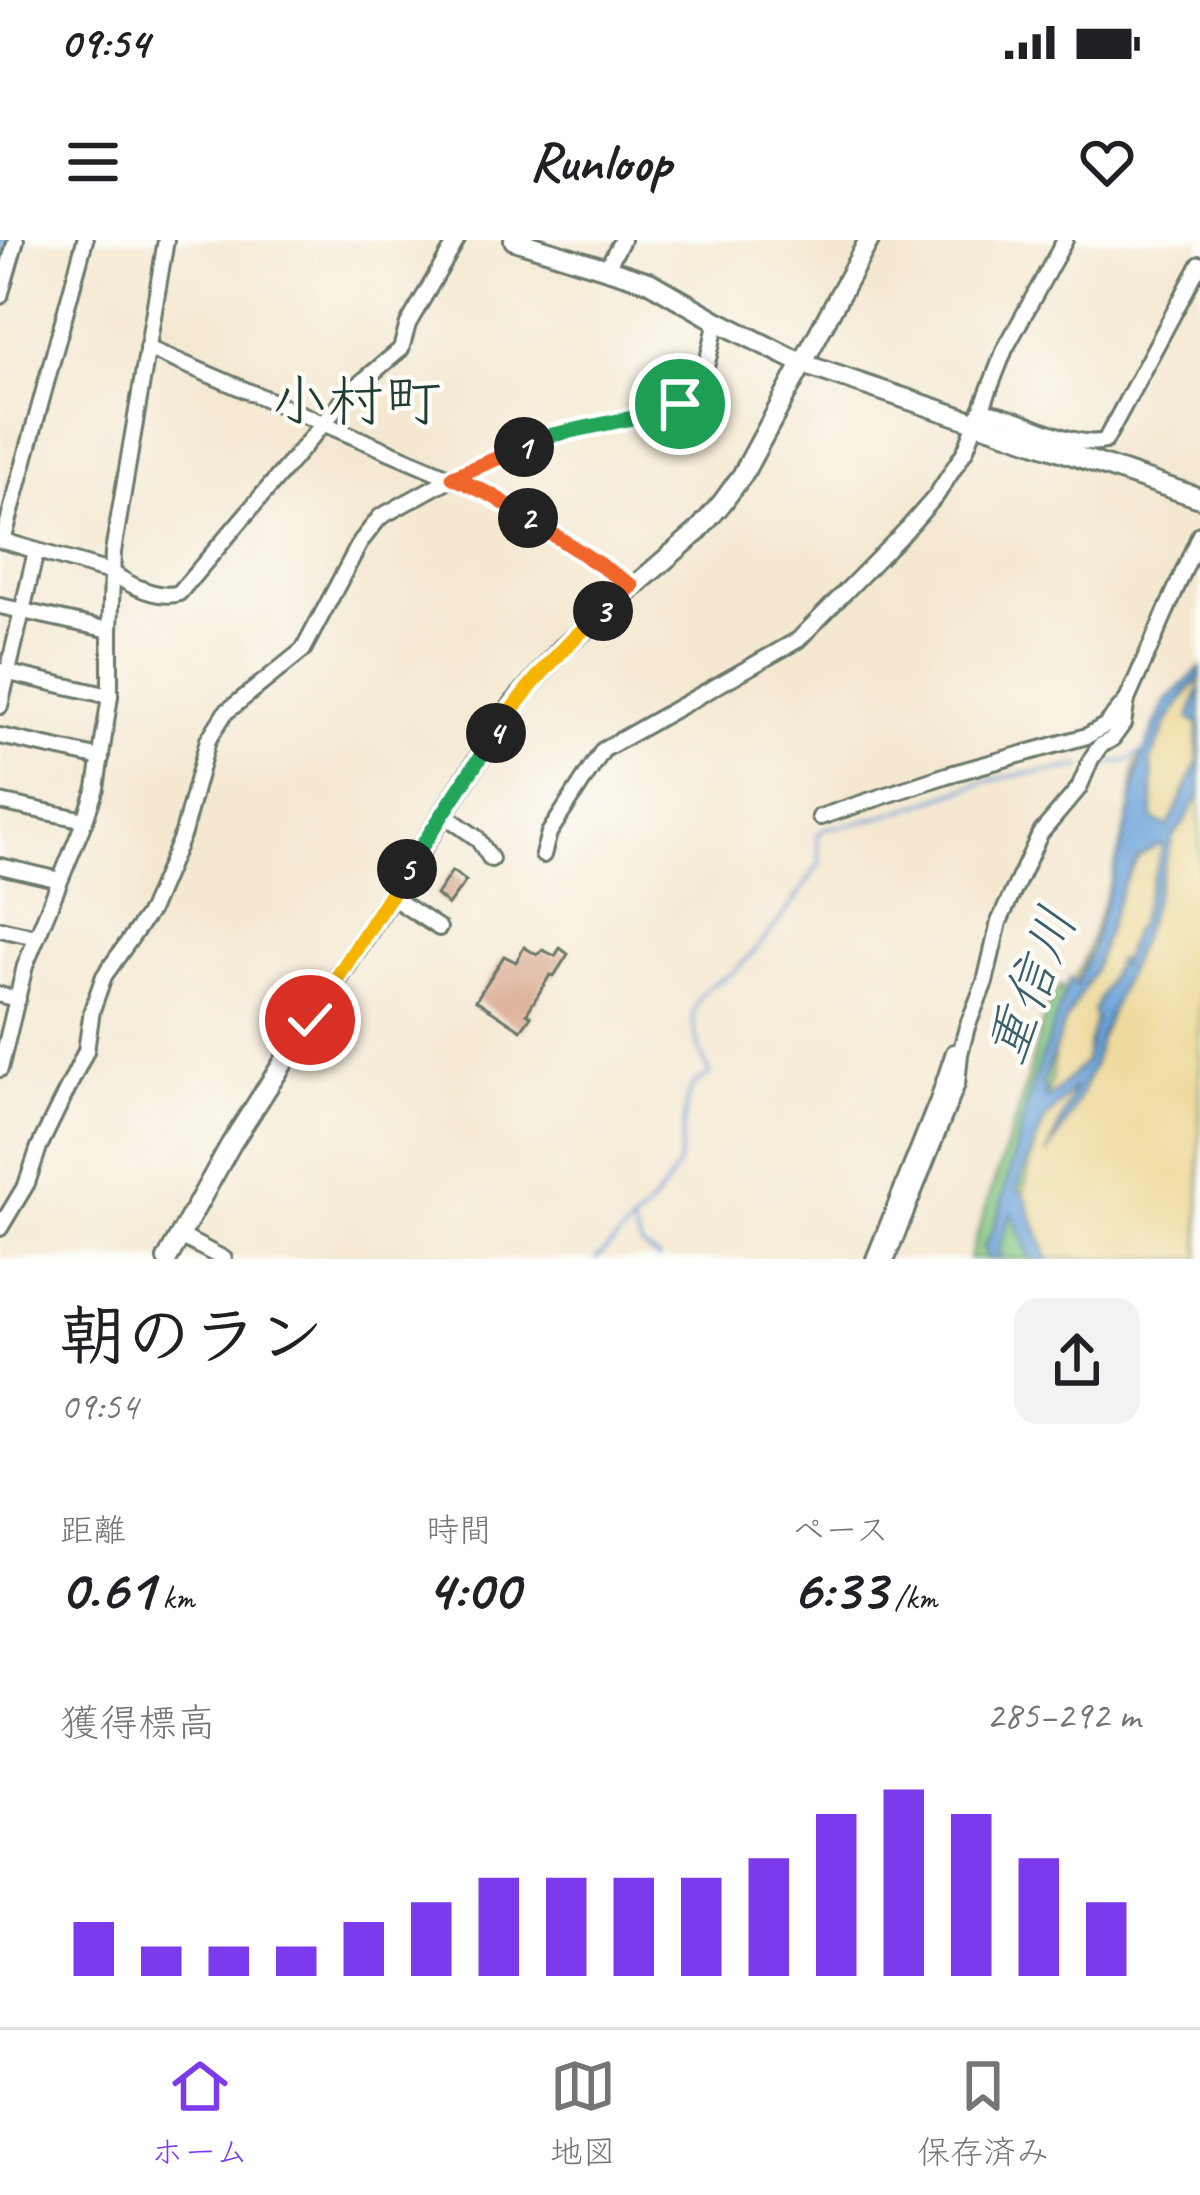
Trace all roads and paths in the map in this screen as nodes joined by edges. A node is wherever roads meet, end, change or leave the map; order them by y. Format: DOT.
graph roads {
  1 [pos="16,240"];
  2 [pos="85,240"];
  3 [pos="166,240"];
  4 [pos="457,240"];
  5 [pos="514,240"];
  6 [pos="622,240"];
  7 [pos="869,240"];
  8 [pos="1065,240"];
  9 [pos="1200,264"];
  10 [pos="607,267"];
  11 [pos="0,296"];
  12 [pos="717,321"];
  13 [pos="147,348"];
  14 [pos="803,364"];
  15 [pos="979,417"];
  16 [pos="324,423"];
  17 [pos="453,477"];
  18 [pos="1200,498"];
  19 [pos="1200,534"];
  20 [pos="2,541"];
  21 [pos="36,551"];
  22 [pos="113,573"];
  23 [pos="632,586"];
  24 [pos="0,606"];
  25 [pos="22,610"];
  26 [pos="110,630"];
  27 [pos="4,672"];
  28 [pos="110,696"];
  29 [pos="1126,700"];
  30 [pos="0,706"];
  31 [pos="0,736"];
  32 [pos="101,758"];
  33 [pos="0,802"];
  34 [pos="442,814"];
  35 [pos="820,818"];
  36 [pos="85,820"];
  37 [pos="543,855"];
  38 [pos="491,859"];
  39 [pos="0,866"];
  40 [pos="60,880"];
  41 [pos="390,896"];
  42 [pos="439,928"];
  43 [pos="0,929"];
  44 [pos="36,937"];
  45 [pos="0,995"];
  46 [pos="18,999"];
  47 [pos="967,1027"];
  48 [pos="1,1063"];
  49 [pos="0,1228"];
  50 [pos="180,1236"];
  51 [pos="167,1259"];
  52 [pos="224,1259"];
  53 [pos="874,1259"];
  54 [pos="887,1259"];
  1 -- 11 [label="street"];
  2 -- 20 [label="street"];
  3 -- 13 [label="street"];
  4 -- 16 [label="street"];
  5 -- 10 [label="main road"];
  6 -- 10 [label="street"];
  7 -- 14 [label="main road"];
  8 -- 15 [label="street"];
  9 -- 15 [label="street"];
  10 -- 12 [label="main road"];
  12 -- 14 [label="main road"];
  12 -- 17 [label="street"];
  13 -- 16 [label="street"];
  13 -- 22 [label="street"];
  14 -- 15 [label="main road"];
  14 -- 23 [label="main road"];
  15 -- 18 [label="main road"];
  15 -- 37 [label="street"];
  16 -- 17 [label="street"];
  16 -- 22 [label="street"];
  17 -- 23 [label="street"];
  17 -- 49 [label="street"];
  19 -- 29 [label="street"];
  20 -- 21 [label="street"];
  21 -- 22 [label="street"];
  21 -- 25 [label="street"];
  22 -- 26 [label="street"];
  23 -- 34 [label="main road"];
  24 -- 25 [label="street"];
  25 -- 26 [label="street"];
  25 -- 27 [label="street"];
  26 -- 28 [label="street"];
  27 -- 28 [label="street"];
  27 -- 30 [label="street"];
  28 -- 32 [label="street"];
  29 -- 35 [label="street"];
  29 -- 47 [label="street"];
  31 -- 32 [label="street"];
  32 -- 36 [label="street"];
  33 -- 36 [label="street"];
  34 -- 38 [label="street"];
  34 -- 41 [label="main road"];
  36 -- 40 [label="street"];
  39 -- 40 [label="street"];
  40 -- 44 [label="street"];
  41 -- 42 [label="street"];
  41 -- 50 [label="main road"];
  43 -- 44 [label="street"];
  44 -- 46 [label="street"];
  45 -- 46 [label="street"];
  46 -- 48 [label="street"];
  47 -- 53 [label="street"];
  47 -- 54 [label="street"];
  50 -- 51 [label="main road"];
  50 -- 52 [label="street"];
}
